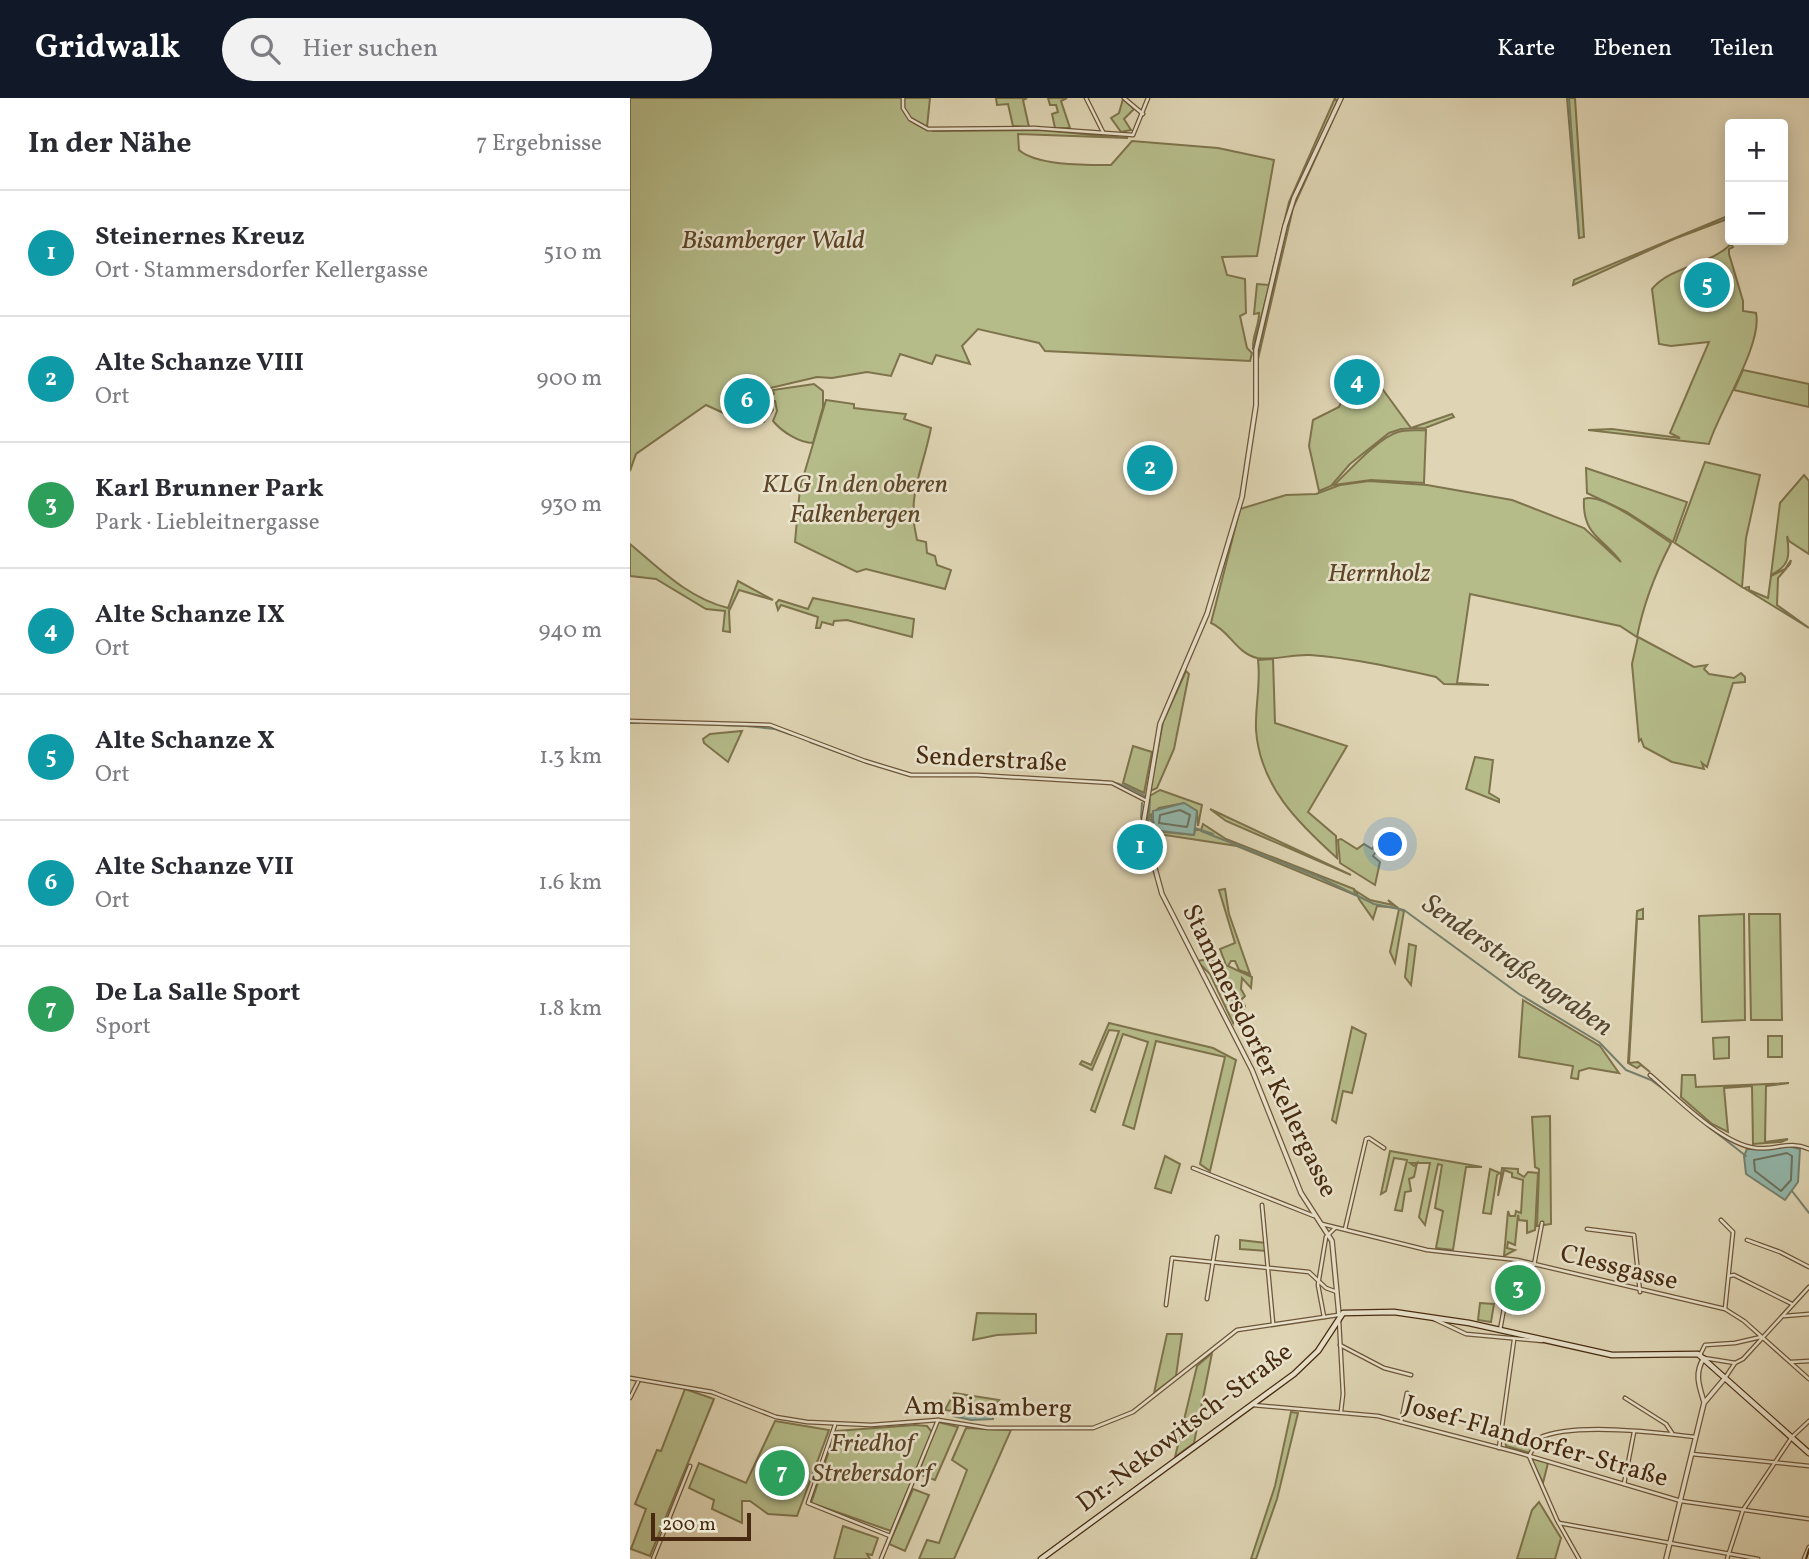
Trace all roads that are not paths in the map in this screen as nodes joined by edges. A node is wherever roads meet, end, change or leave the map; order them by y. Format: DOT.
graph roads {
  1 [pos="903,98"];
  2 [pos="1086,98"];
  3 [pos="1124,98"];
  4 [pos="1148,98"];
  5 [pos="1341,98"];
  6 [pos="1144,115"];
  7 [pos="1103,132"];
  8 [pos="630,721"];
  9 [pos="1146,798"];
  10 [pos="1650,1075"];
  11 [pos="1384,1147"];
  12 [pos="1809,1149"];
  13 [pos="1193,1168"];
  14 [pos="1262,1205"];
  15 [pos="1317,1217"];
  16 [pos="1721,1220"];
  17 [pos="1542,1223"];
  18 [pos="1322,1224"];
  19 [pos="1335,1228"];
  20 [pos="1345,1229"];
  21 [pos="1587,1230"];
  22 [pos="1329,1235"];
  23 [pos="1217,1237"];
  24 [pos="1747,1240"];
  25 [pos="1211,1262"];
  26 [pos="1534,1265"];
  27 [pos="1809,1267"];
  28 [pos="1269,1268"];
  29 [pos="1729,1276"];
  30 [pos="1319,1282"];
  31 [pos="1508,1282"];
  32 [pos="1809,1287"];
  33 [pos="1337,1292"];
  34 [pos="1640,1292"];
  35 [pos="1207,1298"];
  36 [pos="1793,1304"];
  37 [pos="1166,1305"];
  38 [pos="1725,1309"];
  39 [pos="1809,1314"];
  40 [pos="1339,1315"];
  41 [pos="1782,1316"];
  42 [pos="1324,1318"];
  43 [pos="1434,1319"];
  44 [pos="1273,1324"];
  45 [pos="1500,1330"];
  46 [pos="1761,1337"];
  47 [pos="1327,1338"];
  48 [pos="1514,1340"];
  49 [pos="1546,1340"];
  50 [pos="1339,1342"];
  51 [pos="1702,1356"];
  52 [pos="1809,1361"];
  53 [pos="1791,1362"];
  54 [pos="1735,1363"];
  55 [pos="1411,1375"];
  56 [pos="630,1378"];
  57 [pos="1725,1378"];
  58 [pos="1809,1378"];
  59 [pos="638,1381"];
  60 [pos="1406,1393"];
  61 [pos="630,1398"];
  62 [pos="1625,1398"];
  63 [pos="1704,1402"];
  64 [pos="1253,1405"];
  65 [pos="1340,1411"];
  66 [pos="938,1420"];
  67 [pos="1809,1421"];
  68 [pos="1401,1422"];
  69 [pos="835,1425"];
  70 [pos="1634,1431"];
  71 [pos="1672,1434"];
  72 [pos="1695,1437"];
  73 [pos="1792,1437"];
  74 [pos="1499,1448"];
  75 [pos="1809,1453"];
  76 [pos="1692,1454"];
  77 [pos="1529,1456"];
  78 [pos="1774,1462"];
  79 [pos="690,1466"];
  80 [pos="1809,1466"];
  81 [pos="1624,1484"];
  82 [pos="1681,1501"];
  83 [pos="1743,1510"];
  84 [pos="1809,1519"];
  85 [pos="1559,1523"];
  86 [pos="890,1536"];
  87 [pos="1671,1544"];
  88 [pos="1809,1547"];
  89 [pos="1729,1554"];
  90 [pos="653,1559"];
  91 [pos="881,1559"];
  92 [pos="1041,1559"];
  93 [pos="1579,1559"];
  94 [pos="1666,1559"];
  95 [pos="1727,1559"];
  96 [pos="1758,1559"];
  97 [pos="1804,1559"];
  1 -- 7 [label="street"];
  2 -- 7 [label="street"];
  3 -- 6 [label="street"];
  4 -- 6 [label="street"];
  5 -- 9 [label="street, Stammersdorfer Kellergasse"];
  6 -- 7 [label="street"];
  8 -- 9 [label="street, Senderstraße"];
  9 -- 15 [label="street, Stammersdorfer Kellergasse"];
  10 -- 12 [label="street"];
  11 -- 20 [label="street"];
  13 -- 15 [label="street"];
  14 -- 28 [label="street"];
  15 -- 18 [label="street, Stammersdorfer Kellergasse"];
  16 -- 29 [label="street"];
  17 -- 26 [label="street"];
  18 -- 19 [label="street, Clessgasse"];
  18 -- 22 [label="street, Stammersdorfer Kellergasse"];
  19 -- 20 [label="street, Clessgasse"];
  19 -- 22 [label="street"];
  20 -- 26 [label="street, Clessgasse"];
  21 -- 34 [label="street"];
  22 -- 30 [label="street"];
  22 -- 33 [label="street"];
  23 -- 25 [label="street"];
  24 -- 27 [label="street"];
  25 -- 28 [label="street"];
  25 -- 35 [label="street"];
  25 -- 37 [label="street"];
  26 -- 34 [label="street, Clessgasse"];
  28 -- 30 [label="street"];
  28 -- 44 [label="street"];
  29 -- 36 [label="street"];
  29 -- 38 [label="street"];
  30 -- 33 [label="street"];
  30 -- 42 [label="street"];
  31 -- 45 [label="street"];
  32 -- 36 [label="street"];
  33 -- 40 [label="street"];
  34 -- 38 [label="street, Clessgasse"];
  36 -- 41 [label="street"];
  38 -- 46 [label="street, Clessgasse"];
  39 -- 41 [label="street"];
  40 -- 42 [label="street"];
  40 -- 43 [label="main road"];
  40 -- 47 [label="main road, Dr.-Nekowitsch-Straße"];
  40 -- 50 [label="street"];
  41 -- 46 [label="street"];
  42 -- 44 [label="street"];
  43 -- 45 [label="main road"];
  43 -- 48 [label="street"];
  44 -- 66 [label="street, Am Bisamberg"];
  45 -- 49 [label="main road"];
  46 -- 51 [label="street"];
  46 -- 53 [label="street, Clessgasse"];
  46 -- 54 [label="street"];
  47 -- 50 [label="street"];
  47 -- 64 [label="main road, Dr.-Nekowitsch-Straße"];
  48 -- 49 [label="street"];
  48 -- 74 [label="street"];
  49 -- 51 [label="main road"];
  50 -- 55 [label="street"];
  50 -- 65 [label="street"];
  51 -- 54 [label="street"];
  51 -- 57 [label="main road"];
  51 -- 63 [label="street"];
  52 -- 53 [label="street"];
  53 -- 58 [label="street, Clessgasse"];
  54 -- 57 [label="street"];
  56 -- 59 [label="street, Am Bisamberg"];
  57 -- 63 [label="street"];
  57 -- 73 [label="main road"];
  59 -- 61 [label="street"];
  59 -- 69 [label="street, Am Bisamberg"];
  60 -- 68 [label="street"];
  62 -- 71 [label="street"];
  63 -- 72 [label="street"];
  64 -- 65 [label="street, Josef-Flandorfer-Straße"];
  64 -- 92 [label="main road, Dr.-Nekowitsch-Straße"];
  65 -- 68 [label="street, Josef-Flandorfer-Straße"];
  66 -- 69 [label="street, Am Bisamberg"];
  66 -- 86 [label="street"];
  67 -- 73 [label="street"];
  68 -- 74 [label="street, Josef-Flandorfer-Straße"];
  69 -- 86 [label="street"];
  70 -- 71 [label="street"];
  70 -- 77 [label="street"];
  70 -- 81 [label="street"];
  71 -- 72 [label="street"];
  72 -- 76 [label="street"];
  73 -- 75 [label="main road"];
  73 -- 78 [label="street"];
  74 -- 77 [label="street, Josef-Flandorfer-Straße"];
  76 -- 78 [label="street"];
  76 -- 82 [label="street"];
  77 -- 81 [label="street, Josef-Flandorfer-Straße"];
  77 -- 85 [label="street"];
  78 -- 80 [label="street"];
  78 -- 83 [label="street"];
  79 -- 90 [label="street"];
  81 -- 82 [label="street, Josef-Flandorfer-Straße"];
  82 -- 83 [label="street, Josef-Flandorfer-Straße"];
  82 -- 87 [label="street"];
  83 -- 84 [label="street, Josef-Flandorfer-Straße"];
  83 -- 89 [label="street"];
  85 -- 87 [label="street"];
  85 -- 93 [label="street"];
  86 -- 91 [label="street"];
  87 -- 89 [label="street"];
  87 -- 94 [label="street"];
  88 -- 97 [label="street"];
  89 -- 95 [label="street"];
  89 -- 96 [label="street"];
}
